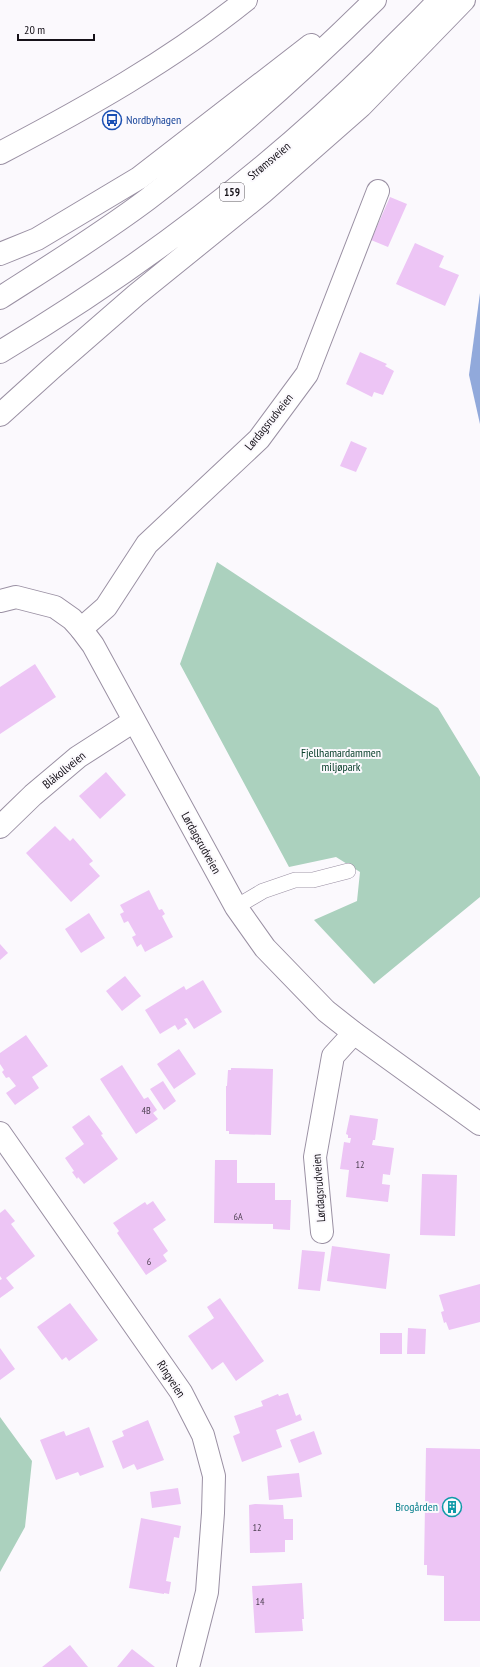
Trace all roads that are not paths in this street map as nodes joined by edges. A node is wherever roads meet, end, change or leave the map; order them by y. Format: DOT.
graph roads {
  1 [pos="246,0"];
  2 [pos="369,0"];
  3 [pos="375,0"];
  4 [pos="439,0"];
  5 [pos="464,0"];
  6 [pos="0,153"];
  7 [pos="378,191"];
  8 [pos="0,254"];
  9 [pos="0,298"];
  10 [pos="0,352"];
  11 [pos="0,415"];
  12 [pos="0,601"];
  13 [pos="82,629"];
  14 [pos="134,721"];
  15 [pos="0,827"];
  16 [pos="348,871"];
  17 [pos="236,908"];
  18 [pos="354,1033"];
  19 [pos="480,1124"];
  20 [pos="0,1133"];
  21 [pos="322,1232"];
  22 [pos="188,1667"];
  1 -- 6 [label="main road"];
  2 -- 8 [label="main road"];
  3 -- 9 [label="main road"];
  4 -- 10 [label="main road, Strømsveien / 159"];
  5 -- 11 [label="main road"];
  7 -- 13 [label="main road, Lørdagsrudveien"];
  12 -- 13 [label="main road, Lørdagsrudveien"];
  13 -- 14 [label="main road, Lørdagsrudveien"];
  14 -- 15 [label="main road, Blåkollveien"];
  14 -- 17 [label="main road, Lørdagsrudveien"];
  16 -- 17 [label="lane"];
  17 -- 18 [label="main road, Lørdagsrudveien"];
  18 -- 19 [label="main road, Lørdagsrudveien"];
  18 -- 21 [label="main road, Lørdagsrudveien"];
  20 -- 22 [label="main road, Ringveien"];
}
